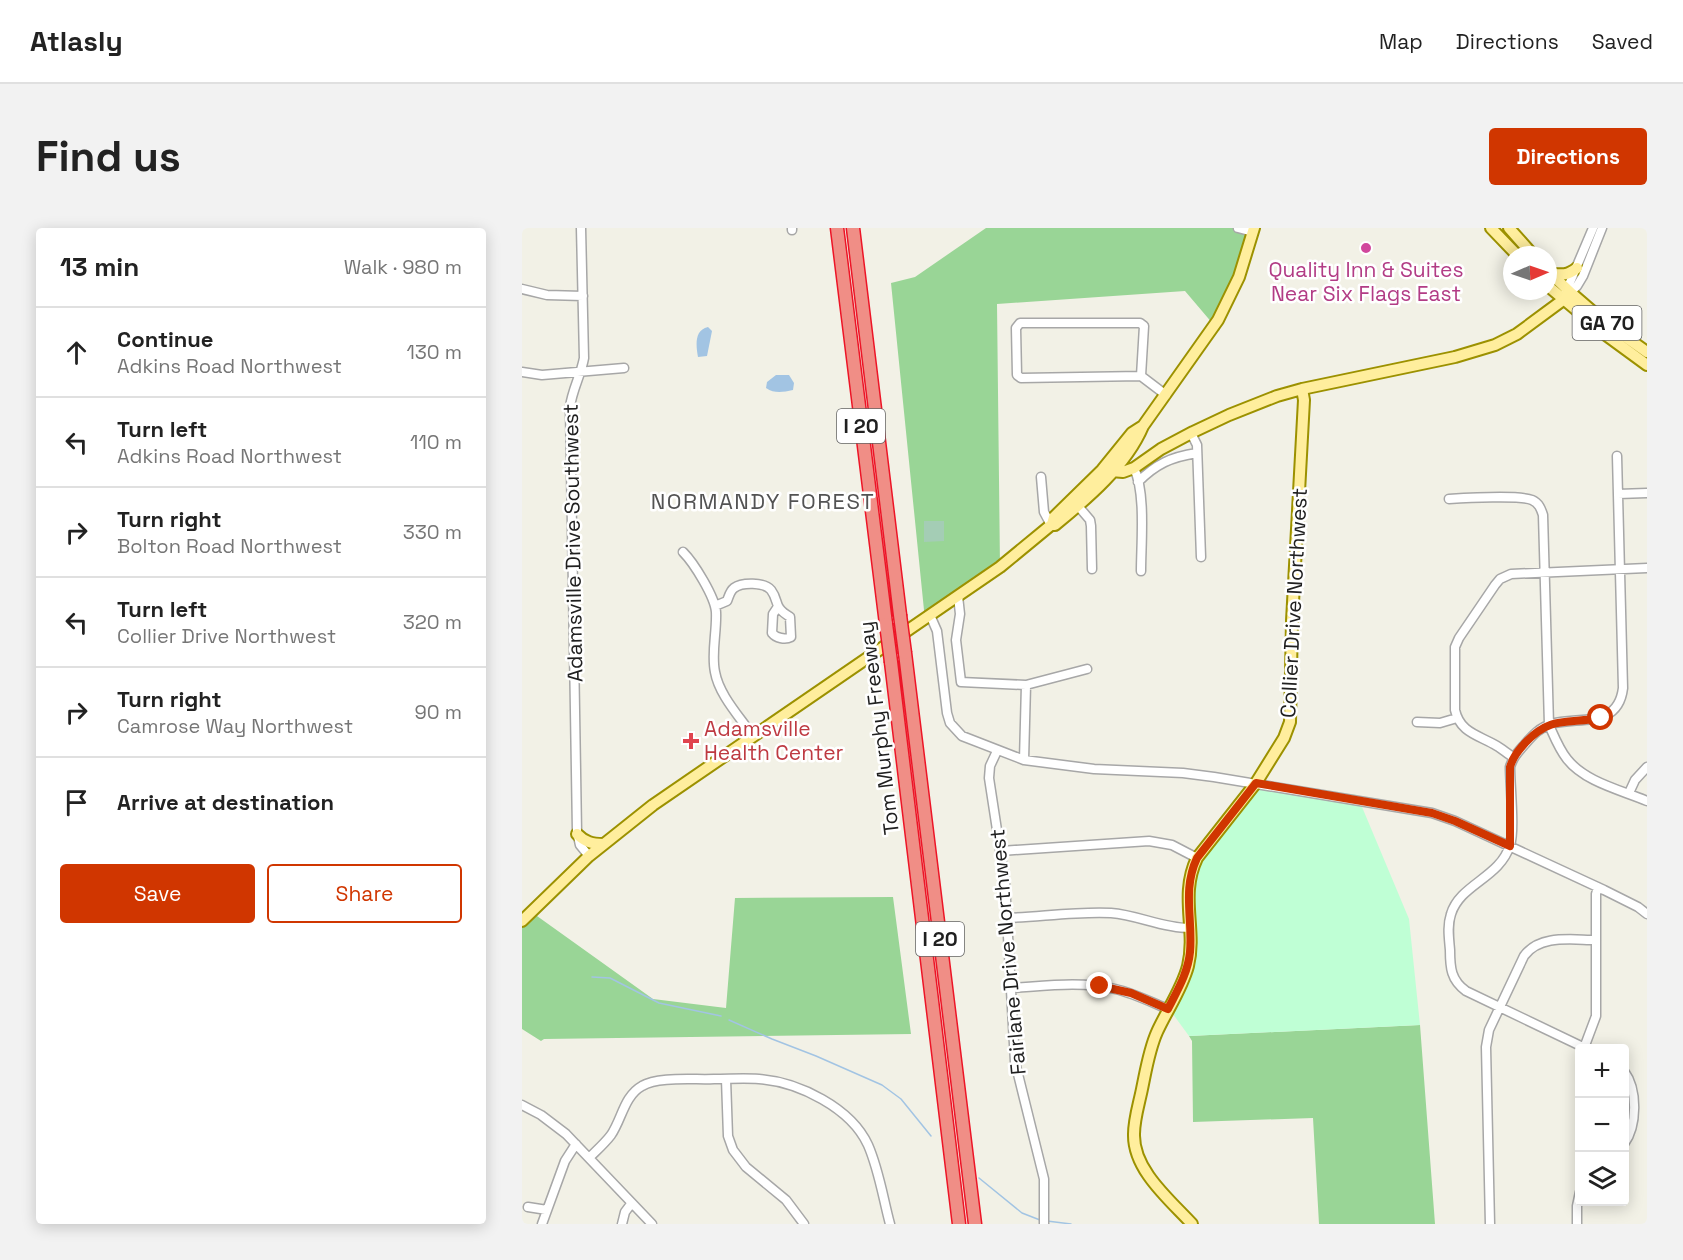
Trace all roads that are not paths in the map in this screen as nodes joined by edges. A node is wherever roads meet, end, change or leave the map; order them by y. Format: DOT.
graph roads {
  1 [pos="582,228"];
  2 [pos="837,228"];
  3 [pos="853,228"];
  4 [pos="1238,228"];
  5 [pos="1491,228"];
  6 [pos="1509,228"];
  7 [pos="1593,228"];
  8 [pos="1602,228"];
  9 [pos="1254,230"];
  10 [pos="1508,246"];
  11 [pos="1525,246"];
  12 [pos="1577,268"];
  13 [pos="1557,274"];
  14 [pos="1557,282"];
  15 [pos="522,289"];
  16 [pos="1557,290"];
  17 [pos="1566,294"];
  18 [pos="583,296"];
  19 [pos="1550,300"];
  20 [pos="1550,311"];
  21 [pos="1647,352"];
  22 [pos="1647,365"];
  23 [pos="624,368"];
  24 [pos="522,372"];
  25 [pos="581,372"];
  26 [pos="1141,376"];
  27 [pos="1302,389"];
  28 [pos="1166,394"];
  29 [pos="1143,426"];
  30 [pos="1191,433"];
  31 [pos="1197,453"];
  32 [pos="1617,456"];
  33 [pos="1134,468"];
  34 [pos="1111,471"];
  35 [pos="1041,477"];
  36 [pos="1138,482"];
  37 [pos="1647,493"];
  38 [pos="1618,494"];
  39 [pos="1449,499"];
  40 [pos="1078,506"];
  41 [pos="1051,525"];
  42 [pos="683,552"];
  43 [pos="1201,557"];
  44 [pos="1647,568"];
  45 [pos="1092,569"];
  46 [pos="1620,569"];
  47 [pos="1141,571"];
  48 [pos="1545,573"];
  49 [pos="958,596"];
  50 [pos="715,606"];
  51 [pos="777,608"];
  52 [pos="930,615"];
  53 [pos="1087,669"];
  54 [pos="1026,685"];
  55 [pos="1457,718"];
  56 [pos="1417,722"];
  57 [pos="1549,725"];
  58 [pos="752,735"];
  59 [pos="997,751"];
  60 [pos="1513,757"];
  61 [pos="1024,760"];
  62 [pos="1647,767"];
  63 [pos="1256,783"];
  64 [pos="1629,793"];
  65 [pos="1647,801"];
  66 [pos="577,834"];
  67 [pos="603,844"];
  68 [pos="1510,846"];
  69 [pos="1001,851"];
  70 [pos="589,856"];
  71 [pos="1197,858"];
  72 [pos="1598,887"];
  73 [pos="1647,914"];
  74 [pos="1007,918"];
  75 [pos="522,921"];
  76 [pos="1189,928"];
  77 [pos="1596,940"];
  78 [pos="1011,988"];
  79 [pos="1499,1007"];
  80 [pos="1168,1009"];
  81 [pos="1577,1044"];
  82 [pos="1586,1044"];
  83 [pos="726,1079"];
  84 [pos="1629,1080"];
  85 [pos="522,1105"];
  86 [pos="1629,1136"];
  87 [pos="576,1144"];
  88 [pos="589,1158"];
  89 [pos="631,1204"];
  90 [pos="1577,1206"];
  91 [pos="528,1207"];
  92 [pos="547,1210"];
  93 [pos="542,1224"];
  94 [pos="622,1224"];
  95 [pos="652,1224"];
  96 [pos="804,1224"];
  97 [pos="890,1224"];
  98 [pos="959,1224"];
  99 [pos="975,1224"];
  100 [pos="1044,1224"];
  101 [pos="1192,1224"];
  102 [pos="1490,1224"];
  103 [pos="1577,1224"];
  1 -- 18 [label="street, Adamsville Drive Southwest"];
  2 -- 98 [label="highway, Tom Murphy Freeway / I 20, bridge"];
  3 -- 99 [label="highway, Tom Murphy Freeway / I 20, bridge"];
  4 -- 9 [label="street"];
  5 -- 10 [label="main road"];
  6 -- 11 [label="main road"];
  7 -- 12 [label="street"];
  8 -- 17 [label="street"];
  9 -- 28 [label="main road"];
  12 -- 13 [label="main road"];
  12 -- 17 [label="street"];
  14 -- 17 [label="main road, GA 70"];
  15 -- 18 [label="street"];
  16 -- 17 [label="main road, GA 70"];
  17 -- 20 [label="main road"];
  17 -- 21 [label="main road, GA 70"];
  17 -- 22 [label="main road, GA 70"];
  18 -- 25 [label="street, Adamsville Drive Southwest"];
  19 -- 20 [label="main road"];
  20 -- 27 [label="main road"];
  23 -- 25 [label="street"];
  24 -- 25 [label="street"];
  25 -- 66 [label="street, Adamsville Drive Southwest"];
  26 -- 26 [label="street"];
  26 -- 28 [label="street"];
  27 -- 30 [label="main road"];
  27 -- 63 [label="main road, Collier Drive Northwest"];
  28 -- 29 [label="main road"];
  29 -- 34 [label="main road"];
  29 -- 41 [label="main road"];
  30 -- 31 [label="street"];
  30 -- 33 [label="main road"];
  31 -- 36 [label="street"];
  31 -- 43 [label="street"];
  32 -- 38 [label="street"];
  33 -- 34 [label="main road"];
  33 -- 36 [label="street"];
  34 -- 40 [label="main road"];
  35 -- 41 [label="street"];
  36 -- 47 [label="street"];
  37 -- 38 [label="street"];
  38 -- 46 [label="street"];
  39 -- 48 [label="street"];
  40 -- 41 [label="main road"];
  40 -- 45 [label="street"];
  41 -- 49 [label="main road"];
  42 -- 50 [label="street"];
  44 -- 46 [label="street"];
  46 -- 48 [label="street"];
  46 -- 57 [label="street"];
  48 -- 55 [label="street"];
  48 -- 57 [label="street"];
  49 -- 52 [label="main road"];
  49 -- 54 [label="street"];
  50 -- 51 [label="street"];
  50 -- 58 [label="street"];
  52 -- 58 [label="main road"];
  52 -- 59 [label="street"];
  53 -- 54 [label="street"];
  54 -- 61 [label="street"];
  55 -- 56 [label="street"];
  55 -- 60 [label="street"];
  57 -- 60 [label="street"];
  57 -- 64 [label="street"];
  58 -- 67 [label="main road"];
  59 -- 61 [label="street"];
  59 -- 69 [label="street, Fairlane Drive Northwest"];
  60 -- 68 [label="street"];
  61 -- 63 [label="street"];
  62 -- 64 [label="street"];
  63 -- 68 [label="street"];
  63 -- 71 [label="main road, Collier Drive Northwest"];
  64 -- 65 [label="street"];
  66 -- 67 [label="main road"];
  66 -- 70 [label="street, Adamsville Drive Southwest"];
  67 -- 70 [label="main road"];
  68 -- 72 [label="street"];
  68 -- 79 [label="street"];
  69 -- 71 [label="street"];
  69 -- 74 [label="street, Fairlane Drive Northwest"];
  70 -- 75 [label="main road"];
  71 -- 76 [label="main road, Collier Drive Northwest"];
  72 -- 73 [label="street"];
  72 -- 77 [label="street"];
  74 -- 76 [label="street"];
  74 -- 78 [label="street, Fairlane Drive Northwest"];
  76 -- 80 [label="main road, Collier Drive Northwest"];
  77 -- 79 [label="street"];
  77 -- 82 [label="street"];
  78 -- 80 [label="street"];
  78 -- 100 [label="street, Fairlane Drive Northwest"];
  79 -- 81 [label="street"];
  79 -- 102 [label="street"];
  80 -- 101 [label="main road, Collier Drive Northwest"];
  83 -- 88 [label="street"];
  83 -- 96 [label="street"];
  83 -- 97 [label="street"];
  84 -- 86 [label="street"];
  85 -- 87 [label="street"];
  87 -- 88 [label="street"];
  87 -- 92 [label="street"];
  88 -- 89 [label="street"];
  89 -- 94 [label="street"];
  89 -- 95 [label="street"];
  90 -- 103 [label="street"];
  91 -- 92 [label="street"];
  92 -- 93 [label="street"];
}
